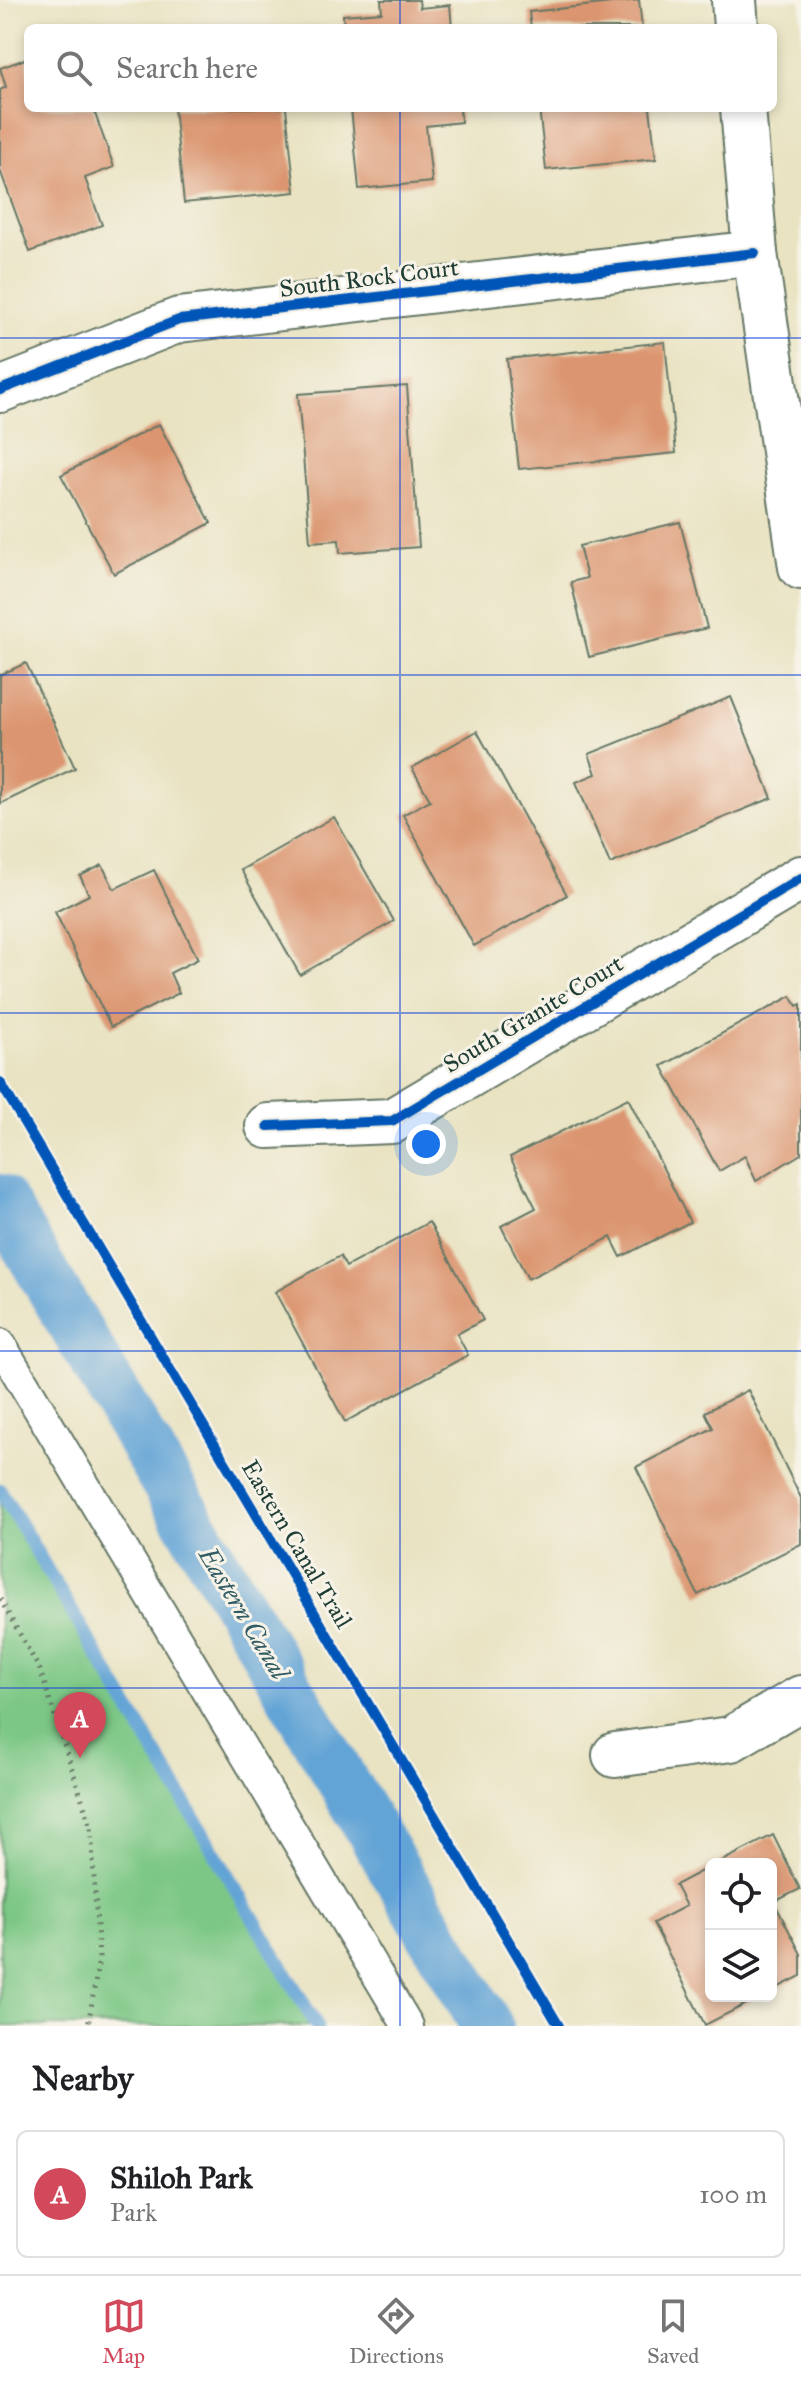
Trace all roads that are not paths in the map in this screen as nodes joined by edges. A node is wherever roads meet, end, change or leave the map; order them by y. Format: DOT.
graph roads {
  1 [pos="734,0"];
  2 [pos="736,24"];
  3 [pos="743,112"];
  4 [pos="755,253"];
  5 [pos="0,390"];
  6 [pos="801,567"];
  7 [pos="801,878"];
  8 [pos="268,1126"];
  9 [pos="0,1344"];
  10 [pos="801,1698"];
  11 [pos="615,1755"];
  12 [pos="408,2026"];
  1 -- 2 [label="street"];
  3 -- 4 [label="street"];
  4 -- 5 [label="street, South Rock Court"];
  4 -- 6 [label="street"];
  7 -- 8 [label="street, South Granite Court"];
  9 -- 12 [label="lane"];
  10 -- 11 [label="street"];
}
